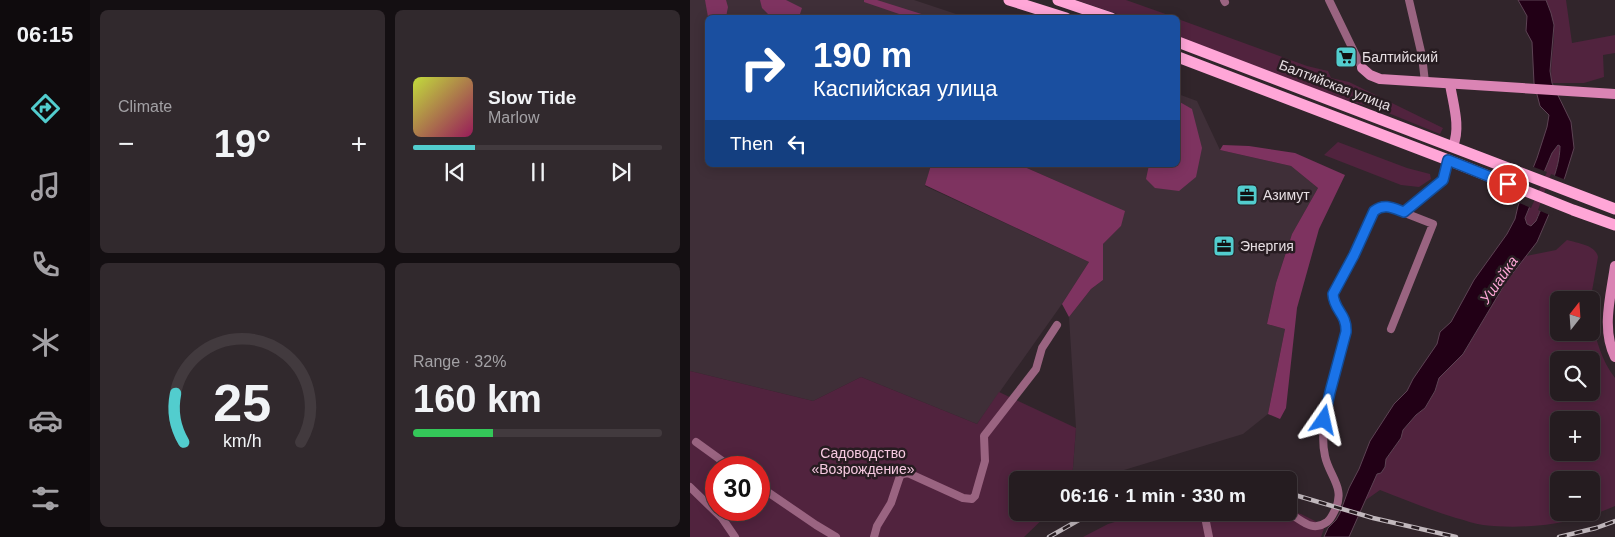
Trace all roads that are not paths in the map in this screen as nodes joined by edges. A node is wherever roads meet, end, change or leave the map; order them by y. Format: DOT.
graph roads {
  1 [pos="1009,0"];
  2 [pos="1058,0"];
  3 [pos="1329,0"];
  4 [pos="1409,0"];
  5 [pos="1056,15"];
  6 [pos="1102,15"];
  7 [pos="1180,43"];
  8 [pos="1180,58"];
  9 [pos="1362,68"];
  10 [pos="1425,82"];
  11 [pos="1450,84"];
  12 [pos="1615,94"];
  13 [pos="1453,146"];
  14 [pos="1448,160"];
  15 [pos="1615,209"];
  16 [pos="1404,212"];
  17 [pos="1615,225"];
  18 [pos="1615,266"];
  19 [pos="1057,325"];
  20 [pos="1391,329"];
  21 [pos="1615,356"];
  22 [pos="696,442"];
  23 [pos="715,456"];
  24 [pos="690,486"];
  25 [pos="770,493"];
  26 [pos="1297,519"];
  27 [pos="1206,521"];
  28 [pos="735,537"];
  29 [pos="836,537"];
  30 [pos="874,537"];
  31 [pos="1209,537"];
  1 -- 5 [label="main road"];
  2 -- 6 [label="main road"];
  3 -- 9 [label="street"];
  4 -- 10 [label="street"];
  7 -- 13 [label="main road, Балтийская улица"];
  8 -- 14 [label="main road"];
  9 -- 10 [label="street, Балтийская улица"];
  10 -- 11 [label="street, Балтийская улица"];
  11 -- 12 [label="street, Балтийская улица"];
  11 -- 13 [label="street"];
  13 -- 15 [label="main road, Балтийская улица"];
  14 -- 16 [label="street"];
  14 -- 17 [label="main road"];
  16 -- 20 [label="street"];
  16 -- 26 [label="street"];
  18 -- 21 [label="street"];
  19 -- 30 [label="street"];
  22 -- 23 [label="street"];
  24 -- 28 [label="street"];
  25 -- 29 [label="street"];
  27 -- 31 [label="street"];
}
